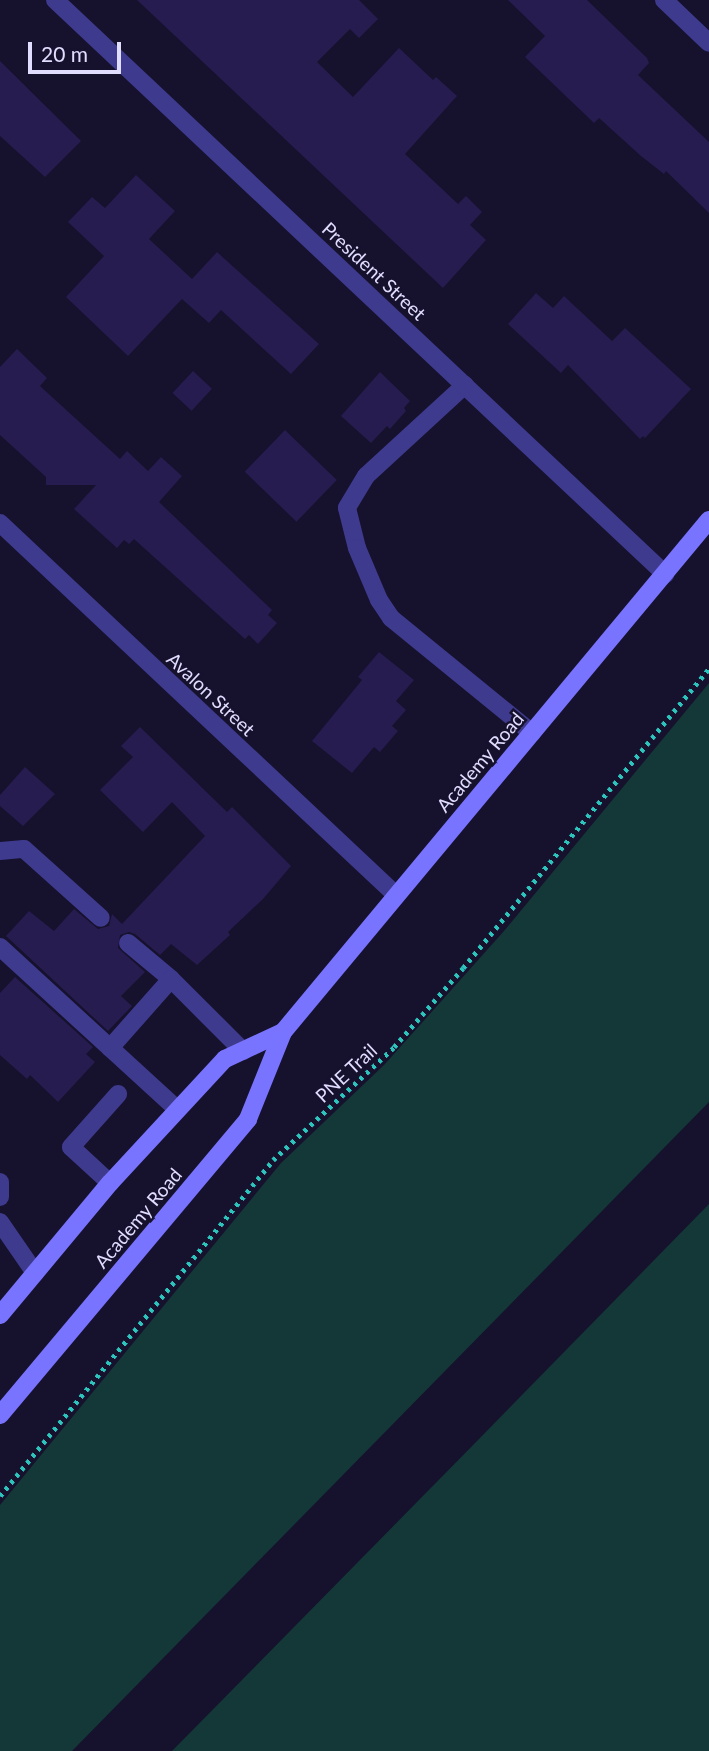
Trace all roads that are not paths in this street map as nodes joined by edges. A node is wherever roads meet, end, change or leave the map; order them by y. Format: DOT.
graph roads {
  1 [pos="55,0"];
  2 [pos="664,0"];
  3 [pos="709,43"];
  4 [pos="465,385"];
  5 [pos="709,520"];
  6 [pos="0,523"];
  7 [pos="665,574"];
  8 [pos="532,733"];
  9 [pos="0,851"];
  10 [pos="396,895"];
  11 [pos="101,918"];
  12 [pos="128,943"];
  13 [pos="0,947"];
  14 [pos="171,979"];
  15 [pos="283,1031"];
  16 [pos="110,1048"];
  17 [pos="243,1051"];
  18 [pos="118,1094"];
  19 [pos="176,1108"];
  20 [pos="0,1182"];
  21 [pos="110,1183"];
  22 [pos="0,1197"];
  23 [pos="0,1222"];
  24 [pos="35,1273"];
  25 [pos="0,1315"];
  26 [pos="0,1415"];
  1 -- 4 [label="street, President Street"];
  2 -- 3 [label="street"];
  4 -- 7 [label="street, President Street"];
  4 -- 8 [label="street"];
  5 -- 7 [label="main road, Academy Road"];
  6 -- 10 [label="street, Avalon Street"];
  7 -- 8 [label="main road, Academy Road"];
  8 -- 10 [label="main road, Academy Road"];
  9 -- 11 [label="street"];
  10 -- 15 [label="main road, Academy Road"];
  12 -- 14 [label="street"];
  13 -- 16 [label="street"];
  14 -- 16 [label="street"];
  14 -- 17 [label="street"];
  15 -- 17 [label="main road, Academy Road"];
  15 -- 26 [label="main road, Academy Road"];
  16 -- 19 [label="street"];
  17 -- 19 [label="main road, Academy Road"];
  18 -- 21 [label="street"];
  19 -- 21 [label="main road, Academy Road"];
  20 -- 22 [label="street"];
  21 -- 24 [label="main road, Academy Road"];
  23 -- 24 [label="street"];
  24 -- 25 [label="main road, Academy Road"];
}
